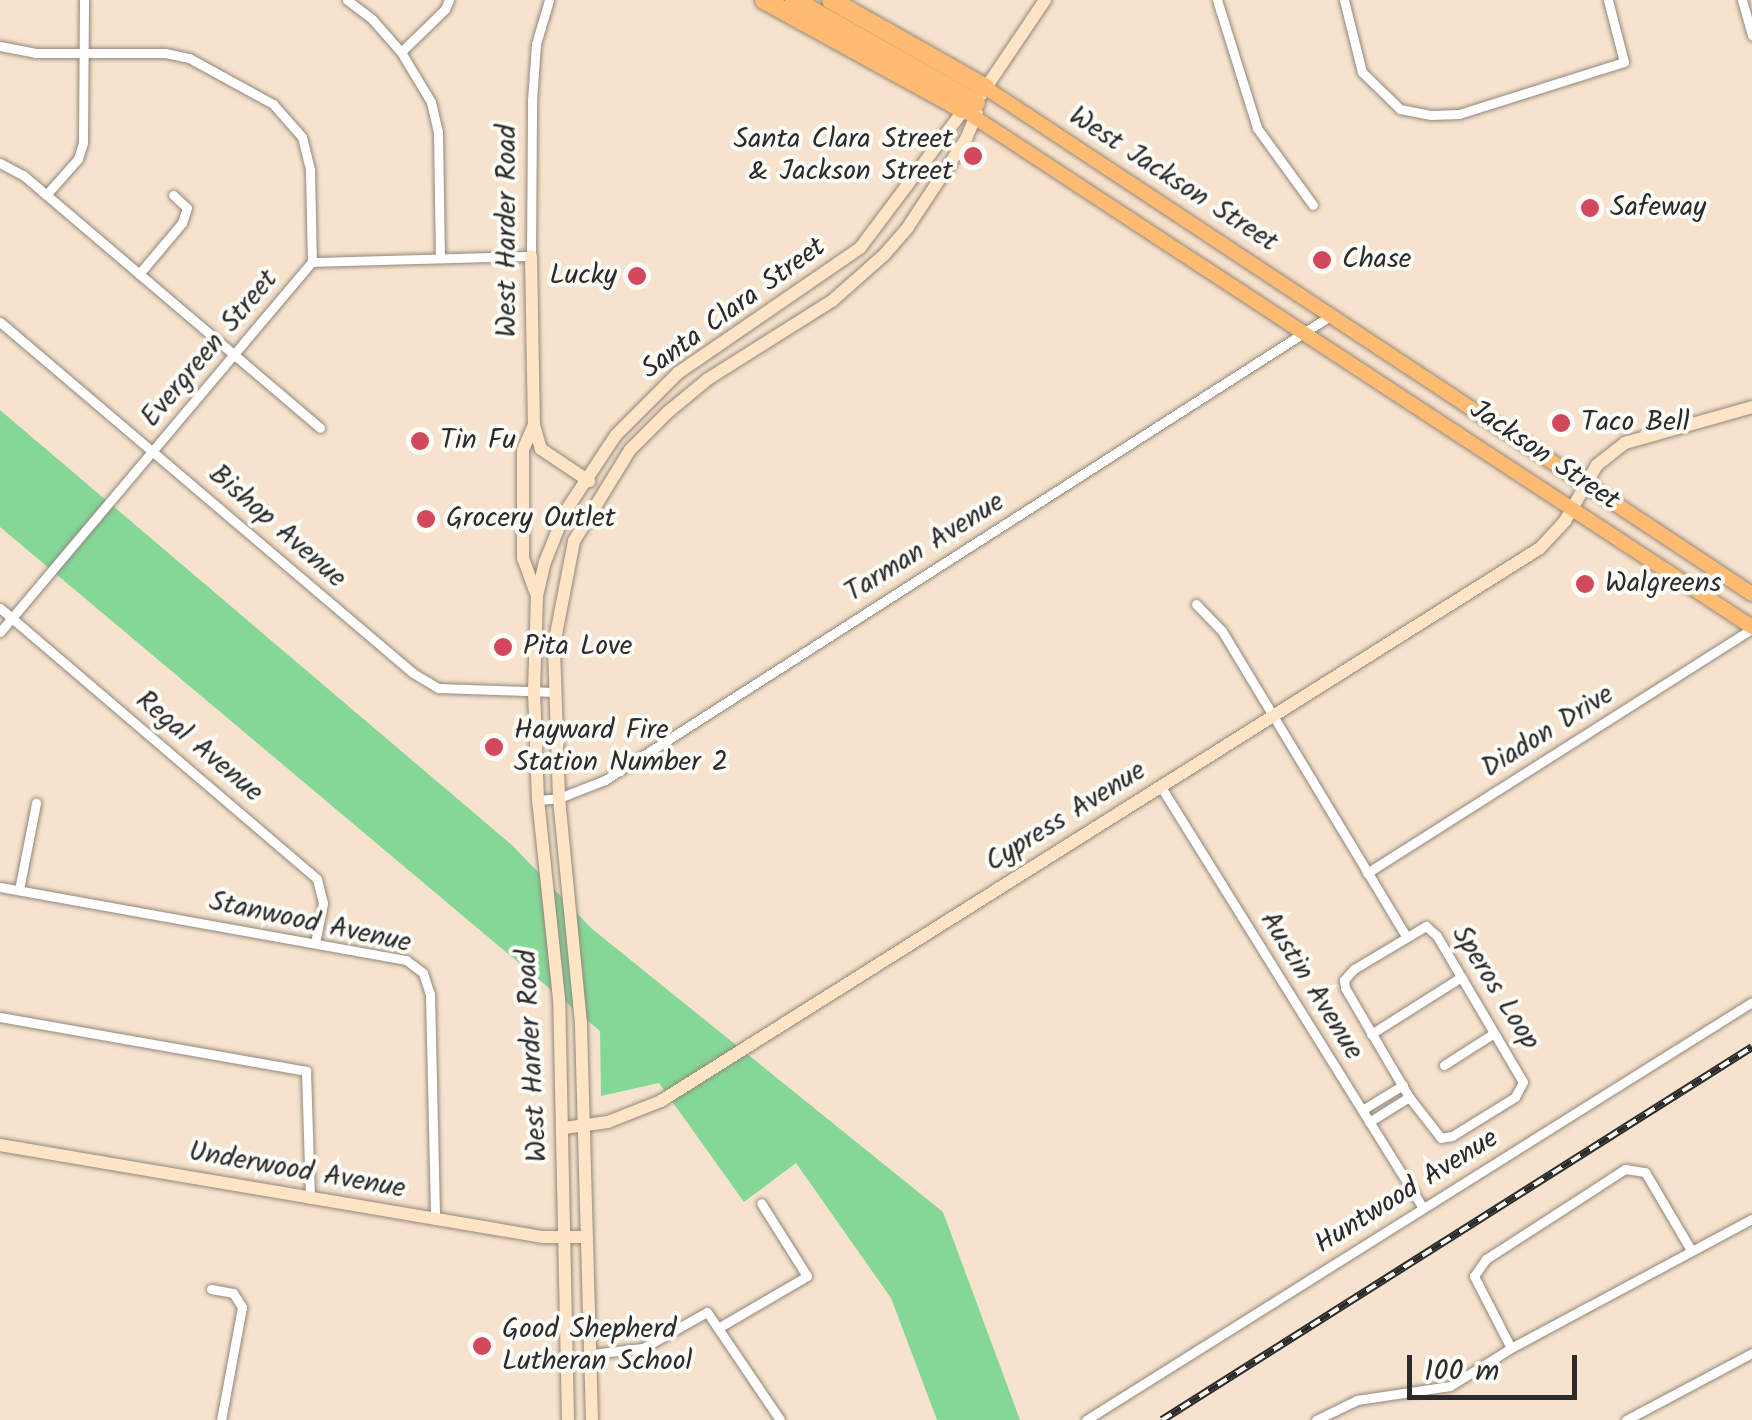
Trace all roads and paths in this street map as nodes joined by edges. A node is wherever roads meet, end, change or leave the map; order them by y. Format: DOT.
graph roads {
  1 [pos="84,0"];
  2 [pos="347,0"];
  3 [pos="448,0"];
  4 [pos="549,0"];
  5 [pos="764,0"];
  6 [pos="794,0"];
  7 [pos="831,0"];
  8 [pos="1045,0"];
  9 [pos="1217,0"];
  10 [pos="1344,0"];
  11 [pos="1608,0"];
  12 [pos="1742,0"];
  13 [pos="1752,36"];
  14 [pos="0,46"];
  15 [pos="401,52"];
  16 [pos="84,53"];
  17 [pos="975,105"];
  18 [pos="0,163"];
  19 [pos="46,195"];
  20 [pos="173,195"];
  21 [pos="1313,205"];
  22 [pos="532,256"];
  23 [pos="440,258"];
  24 [pos="312,262"];
  25 [pos="139,274"];
  26 [pos="1330,316"];
  27 [pos="0,322"];
  28 [pos="1306,331"];
  29 [pos="235,354"];
  30 [pos="1752,407"];
  31 [pos="534,425"];
  32 [pos="320,428"];
  33 [pos="153,450"];
  34 [pos="584,479"];
  35 [pos="1586,487"];
  36 [pos="602,489"];
  37 [pos="1574,509"];
  38 [pos="1752,594"];
  39 [pos="537,596"];
  40 [pos="1196,604"];
  41 [pos="0,608"];
  42 [pos="12,618"];
  43 [pos="1752,628"];
  44 [pos="0,632"];
  45 [pos="534,691"];
  46 [pos="555,692"];
  47 [pos="1272,714"];
  48 [pos="536,736"];
  49 [pos="556,736"];
  50 [pos="1161,787"];
  51 [pos="559,798"];
  52 [pos="538,800"];
  53 [pos="36,803"];
  54 [pos="1367,873"];
  55 [pos="0,887"];
  56 [pos="19,890"];
  57 [pos="1406,936"];
  58 [pos="315,943"];
  59 [pos="1461,977"];
  60 [pos="1752,1002"];
  61 [pos="0,1017"];
  62 [pos="1494,1033"];
  63 [pos="1371,1034"];
  64 [pos="1444,1064"];
  65 [pos="1402,1085"];
  66 [pos="1409,1097"];
  67 [pos="1362,1110"];
  68 [pos="1369,1122"];
  69 [pos="585,1126"];
  70 [pos="564,1128"];
  71 [pos="0,1146"];
  72 [pos="310,1199"];
  73 [pos="761,1203"];
  74 [pos="1423,1208"];
  75 [pos="1752,1219"];
  76 [pos="434,1220"];
  77 [pos="565,1237"];
  78 [pos="586,1237"];
  79 [pos="1690,1250"];
  80 [pos="211,1290"];
  81 [pos="718,1328"];
  82 [pos="1511,1348"];
  83 [pos="1752,1353"];
  84 [pos="592,1354"];
  85 [pos="222,1420"];
  86 [pos="568,1420"];
  87 [pos="592,1420"];
  88 [pos="780,1420"];
  89 [pos="1086,1420"];
  90 [pos="1316,1420"];
  91 [pos="1626,1420"];
  1 -- 16 [label="street"];
  2 -- 15 [label="street"];
  3 -- 15 [label="street"];
  4 -- 22 [label="street, West Harder Road"];
  5 -- 17 [label="highway"];
  6 -- 17 [label="highway"];
  7 -- 17 [label="highway"];
  8 -- 17 [label="main road, Santa Clara Street"];
  9 -- 21 [label="street"];
  10 -- 11 [label="street"];
  12 -- 13 [label="street"];
  14 -- 16 [label="street"];
  15 -- 23 [label="street"];
  16 -- 19 [label="street"];
  16 -- 24 [label="street"];
  17 -- 26 [label="main road, West Jackson Street"];
  17 -- 28 [label="main road, West Jackson Street"];
  17 -- 34 [label="main road, Santa Clara Street"];
  17 -- 36 [label="main road, Santa Clara Street"];
  18 -- 19 [label="street"];
  19 -- 25 [label="street"];
  20 -- 25 [label="street"];
  22 -- 23 [label="street, Evergreen Street"];
  22 -- 31 [label="main road, West Harder Road"];
  23 -- 24 [label="street, Evergreen Street"];
  24 -- 29 [label="street, Evergreen Street"];
  25 -- 29 [label="street"];
  26 -- 28 [label="street, Tarman Avenue"];
  26 -- 35 [label="main road, Jackson Street"];
  27 -- 33 [label="street, Bishop Avenue"];
  28 -- 37 [label="main road, Jackson Street"];
  28 -- 51 [label="street, Tarman Avenue"];
  29 -- 32 [label="street"];
  29 -- 33 [label="street, Evergreen Street"];
  30 -- 35 [label="main road, Cypress Avenue"];
  31 -- 34 [label="main road"];
  31 -- 39 [label="main road, West Harder Road"];
  33 -- 42 [label="street, Evergreen Street"];
  33 -- 45 [label="street, Bishop Avenue"];
  34 -- 36 [label="main road"];
  34 -- 39 [label="main road, Santa Clara Street"];
  35 -- 37 [label="main road, Cypress Avenue"];
  35 -- 38 [label="main road, Jackson Street"];
  36 -- 46 [label="main road, Santa Clara Street"];
  37 -- 43 [label="main road, Jackson Street"];
  37 -- 47 [label="main road, Cypress Avenue"];
  39 -- 45 [label="main road, Santa Clara Street"];
  40 -- 47 [label="street"];
  41 -- 42 [label="street, Regal Avenue"];
  42 -- 44 [label="street, Evergreen Street"];
  42 -- 58 [label="street, Regal Avenue"];
  43 -- 54 [label="street, Diadon Drive"];
  45 -- 46 [label="street, Bishop Avenue"];
  45 -- 48 [label="main road, West Harder Road"];
  46 -- 49 [label="main road, West Harder Road"];
  47 -- 50 [label="main road, Cypress Avenue"];
  47 -- 54 [label="street"];
  48 -- 49 [label="main road"];
  48 -- 52 [label="main road, West Harder Road"];
  49 -- 51 [label="main road, West Harder Road"];
  50 -- 67 [label="street, Austin Avenue"];
  50 -- 69 [label="main road, Cypress Avenue"];
  51 -- 52 [label="street, Tarman Avenue"];
  51 -- 69 [label="main road, West Harder Road"];
  52 -- 70 [label="main road, West Harder Road"];
  53 -- 56 [label="street"];
  54 -- 57 [label="street"];
  55 -- 56 [label="street, Stanwood Avenue"];
  56 -- 58 [label="street, Stanwood Avenue"];
  57 -- 59 [label="street, Speros Loop"];
  57 -- 63 [label="street, Speros Loop"];
  58 -- 76 [label="street, Stanwood Avenue"];
  59 -- 62 [label="street, Speros Loop"];
  59 -- 63 [label="street"];
  60 -- 74 [label="street, Huntwood Avenue"];
  61 -- 72 [label="street"];
  62 -- 64 [label="street"];
  62 -- 66 [label="street, Speros Loop"];
  63 -- 65 [label="street, Speros Loop"];
  65 -- 66 [label="street, Speros Loop"];
  65 -- 67 [label="street"];
  66 -- 68 [label="street"];
  67 -- 68 [label="street, Austin Avenue"];
  68 -- 74 [label="street, Austin Avenue"];
  69 -- 70 [label="main road, Cypress Avenue"];
  69 -- 78 [label="main road, West Harder Road"];
  70 -- 77 [label="main road, West Harder Road"];
  71 -- 72 [label="main road, Underwood Avenue"];
  72 -- 76 [label="main road, Underwood Avenue"];
  73 -- 81 [label="street"];
  74 -- 89 [label="street, Huntwood Avenue"];
  75 -- 79 [label="street"];
  76 -- 77 [label="main road, Underwood Avenue"];
  77 -- 78 [label="main road, Underwood Avenue"];
  77 -- 86 [label="main road, West Harder Road"];
  78 -- 84 [label="main road, West Harder Road"];
  79 -- 82 [label="street"];
  79 -- 82 [label="street"];
  80 -- 85 [label="street"];
  81 -- 84 [label="street"];
  81 -- 88 [label="street"];
  82 -- 90 [label="street"];
  83 -- 91 [label="street"];
  84 -- 87 [label="main road, West Harder Road"];
}
